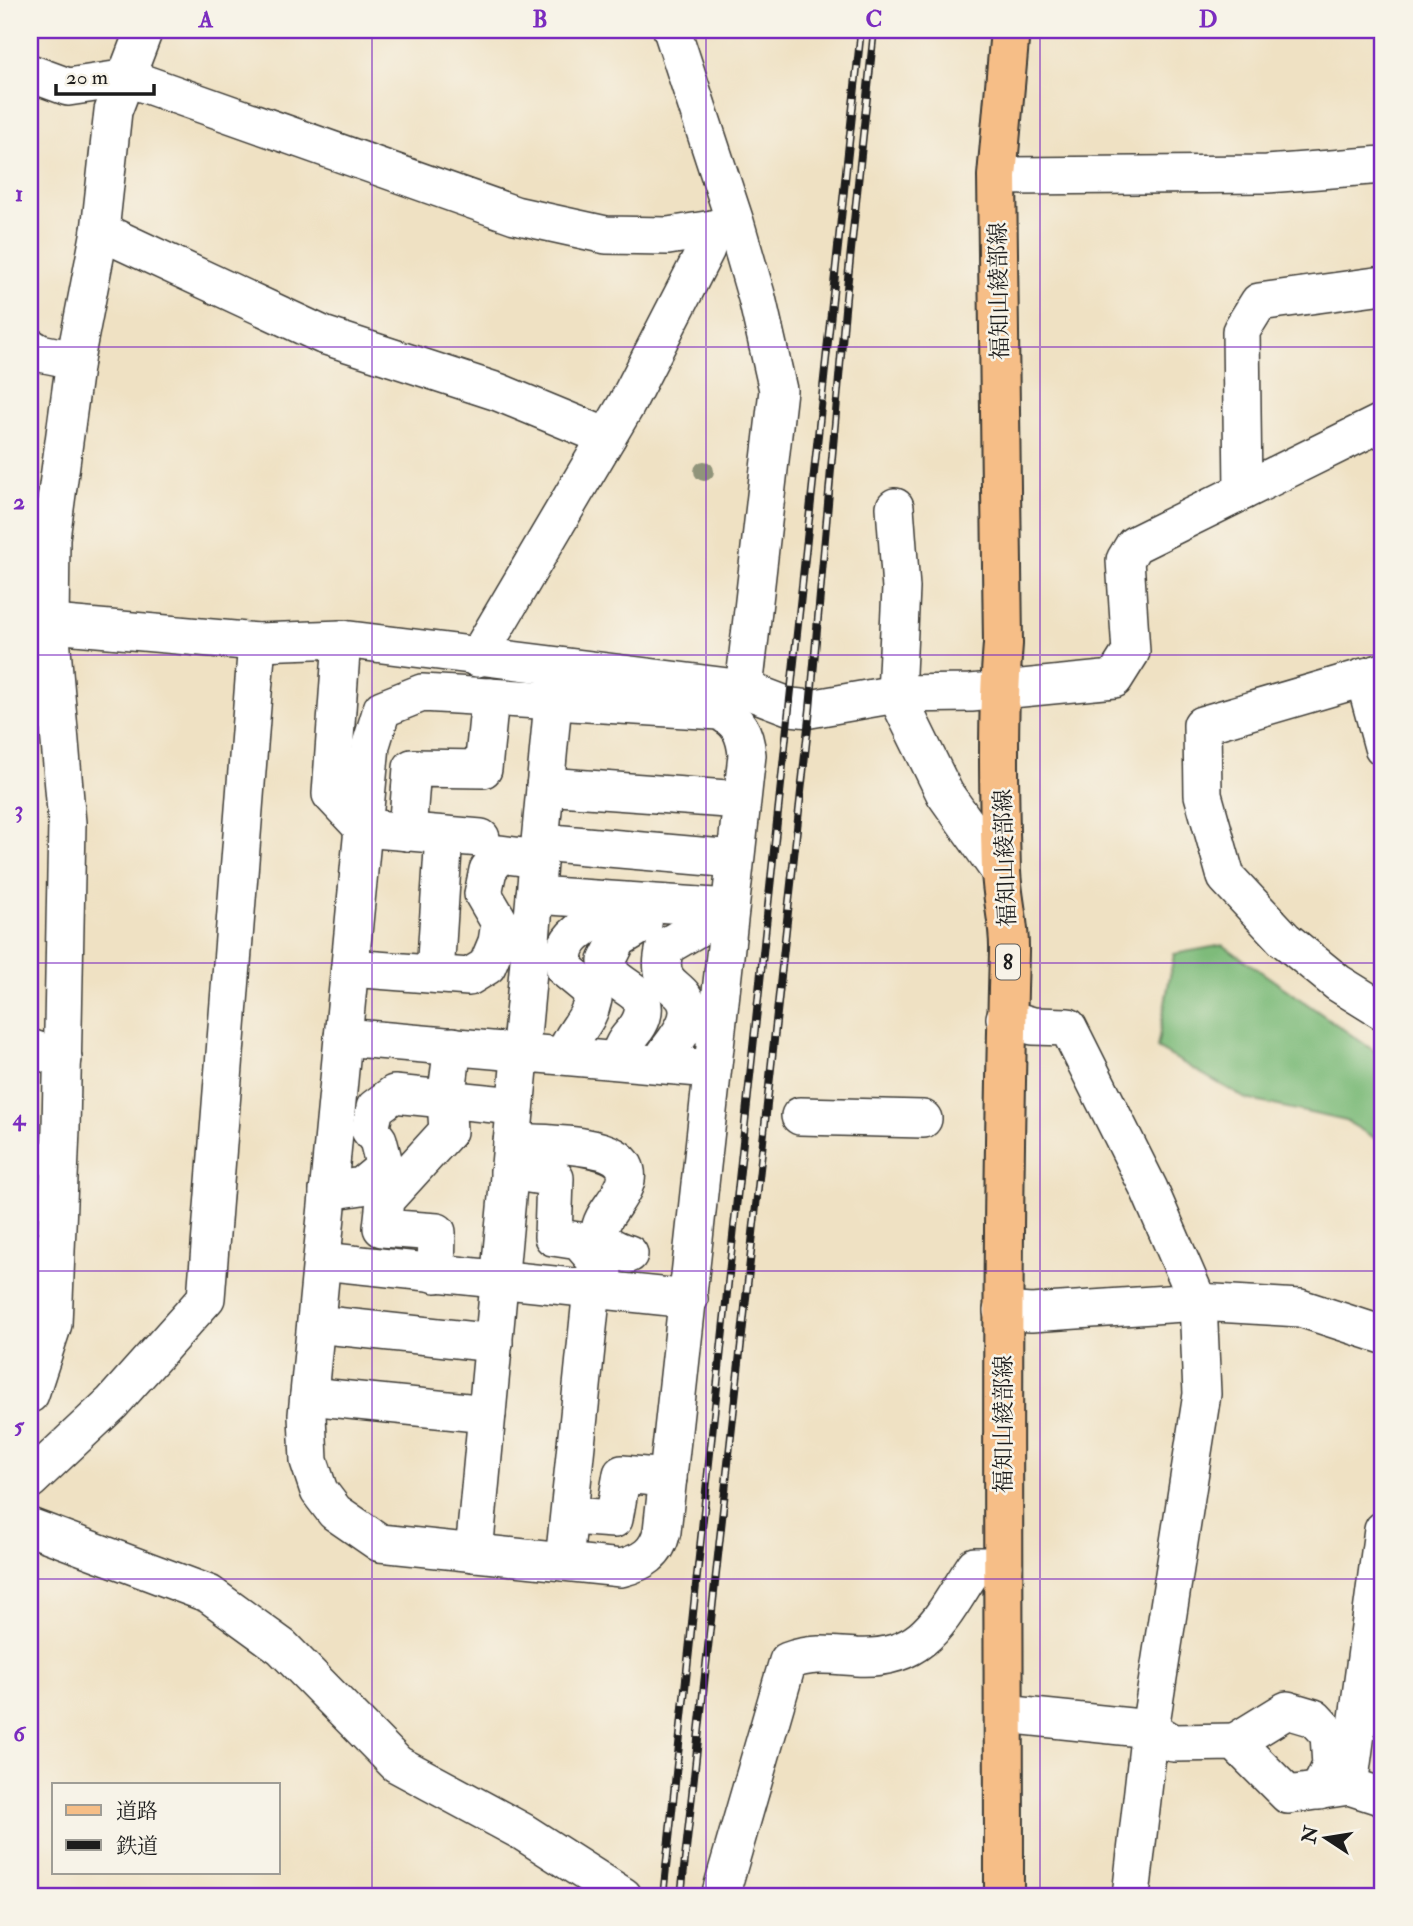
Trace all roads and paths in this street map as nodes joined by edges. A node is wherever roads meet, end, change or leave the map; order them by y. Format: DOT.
graph roads {
  1 [pos="144,30"];
  2 [pos="672,30"];
  3 [pos="1010,30"];
  4 [pos="30,73"];
  5 [pos="128,78"];
  6 [pos="1383,165"];
  7 [pos="997,176"];
  8 [pos="724,225"];
  9 [pos="100,231"];
  10 [pos="1383,285"];
  11 [pos="30,347"];
  12 [pos="75,360"];
  13 [pos="1383,422"];
  14 [pos="607,437"];
  15 [pos="1243,491"];
  16 [pos="895,507"];
  17 [pos="40,624"];
  18 [pos="342,639"];
  19 [pos="257,642"];
  20 [pos="477,658"];
  21 [pos="1373,675"];
  22 [pos="744,689"];
  23 [pos="999,691"];
  24 [pos="897,694"];
  25 [pos="490,697"];
  26 [pos="553,702"];
  27 [pos="1383,747"];
  28 [pos="545,786"];
  29 [pos="741,800"];
  30 [pos="363,828"];
  31 [pos="407,832"];
  32 [pos="444,835"];
  33 [pos="481,838"];
  34 [pos="539,850"];
  35 [pos="734,859"];
  36 [pos="670,866"];
  37 [pos="1001,873"];
  38 [pos="606,888"];
  39 [pos="535,895"];
  40 [pos="685,905"];
  41 [pos="350,968"];
  42 [pos="435,974"];
  43 [pos="1383,1011"];
  44 [pos="1005,1018"];
  45 [pos="343,1037"];
  46 [pos="453,1046"];
  47 [pos="521,1052"];
  48 [pos="46,1053"];
  49 [pos="565,1055"];
  50 [pos="619,1060"];
  51 [pos="660,1063"];
  52 [pos="711,1069"];
  53 [pos="446,1100"];
  54 [pos="800,1116"];
  55 [pos="923,1119"];
  56 [pos="512,1140"];
  57 [pos="328,1191"];
  58 [pos="629,1254"];
  59 [pos="322,1261"];
  60 [pos="436,1274"];
  61 [pos="499,1281"];
  62 [pos="597,1289"];
  63 [pos="689,1299"];
  64 [pos="1198,1302"];
  65 [pos="1002,1311"];
  66 [pos="316,1324"];
  67 [pos="1383,1335"];
  68 [pos="494,1343"];
  69 [pos="30,1394"];
  70 [pos="309,1396"];
  71 [pos="487,1414"];
  72 [pos="668,1478"];
  73 [pos="30,1480"];
  74 [pos="571,1516"];
  75 [pos="30,1527"];
  76 [pos="1383,1530"];
  77 [pos="474,1553"];
  78 [pos="564,1562"];
  79 [pos="1004,1566"];
  80 [pos="1004,1714"];
  81 [pos="1150,1729"];
  82 [pos="1235,1742"];
  83 [pos="1334,1788"];
  84 [pos="1383,1797"];
  85 [pos="623,1896"];
  86 [pos="720,1896"];
  87 [pos="1004,1896"];
  88 [pos="1131,1896"];
  1 -- 5 [label="street"];
  2 -- 8 [label="street"];
  3 -- 7 [label="main road, 福知山綾部線 / 8"];
  4 -- 5 [label="street"];
  5 -- 8 [label="street"];
  5 -- 9 [label="street"];
  6 -- 7 [label="street"];
  7 -- 23 [label="main road, 福知山綾部線 / 8"];
  8 -- 14 [label="street"];
  8 -- 22 [label="street"];
  9 -- 12 [label="street"];
  9 -- 14 [label="street"];
  10 -- 15 [label="street"];
  11 -- 12 [label="street"];
  12 -- 17 [label="street"];
  13 -- 15 [label="street"];
  14 -- 20 [label="street"];
  15 -- 23 [label="street"];
  16 -- 24 [label="street"];
  17 -- 19 [label="street"];
  17 -- 48 [label="street"];
  18 -- 19 [label="street"];
  18 -- 20 [label="street"];
  18 -- 30 [label="street"];
  19 -- 73 [label="street"];
  20 -- 22 [label="street"];
  21 -- 27 [label="street"];
  21 -- 43 [label="street"];
  22 -- 24 [label="street"];
  23 -- 24 [label="street"];
  23 -- 37 [label="main road, 福知山綾部線 / 8"];
  24 -- 37 [label="street"];
  25 -- 26 [label="street"];
  25 -- 30 [label="street"];
  25 -- 31 [label="street"];
  26 -- 28 [label="street"];
  26 -- 29 [label="street"];
  28 -- 29 [label="street"];
  28 -- 34 [label="street"];
  29 -- 35 [label="street"];
  30 -- 31 [label="street"];
  30 -- 41 [label="street"];
  31 -- 32 [label="street"];
  32 -- 33 [label="street"];
  32 -- 42 [label="street"];
  34 -- 35 [label="street"];
  34 -- 39 [label="street"];
  34 -- 42 [label="street"];
  35 -- 40 [label="street"];
  36 -- 40 [label="street"];
  37 -- 44 [label="main road, 福知山綾部線 / 8"];
  38 -- 39 [label="street"];
  38 -- 40 [label="street"];
  38 -- 49 [label="street"];
  39 -- 47 [label="street"];
  40 -- 50 [label="street"];
  40 -- 51 [label="street"];
  40 -- 52 [label="street"];
  41 -- 42 [label="street"];
  41 -- 45 [label="street"];
  44 -- 64 [label="street"];
  44 -- 65 [label="main road, 福知山綾部線 / 8"];
  45 -- 46 [label="street"];
  45 -- 57 [label="street"];
  46 -- 47 [label="street"];
  46 -- 53 [label="street"];
  47 -- 49 [label="street"];
  47 -- 56 [label="street"];
  48 -- 69 [label="street"];
  49 -- 50 [label="street"];
  50 -- 51 [label="street"];
  51 -- 52 [label="street"];
  52 -- 63 [label="street"];
  53 -- 56 [label="street"];
  53 -- 57 [label="street"];
  53 -- 60 [label="street"];
  54 -- 55 [label="street"];
  56 -- 58 [label="street"];
  56 -- 61 [label="street"];
  56 -- 62 [label="street"];
  57 -- 59 [label="street"];
  59 -- 60 [label="street"];
  59 -- 66 [label="street"];
  60 -- 61 [label="street"];
  61 -- 62 [label="street"];
  61 -- 68 [label="street"];
  62 -- 63 [label="street"];
  62 -- 74 [label="street"];
  63 -- 72 [label="street"];
  64 -- 65 [label="street"];
  64 -- 67 [label="street"];
  64 -- 81 [label="street"];
  65 -- 79 [label="main road, 福知山綾部線 / 8"];
  66 -- 68 [label="street"];
  66 -- 70 [label="street"];
  68 -- 71 [label="street"];
  70 -- 71 [label="street"];
  70 -- 77 [label="street"];
  71 -- 77 [label="street"];
  72 -- 74 [label="street"];
  72 -- 78 [label="street"];
  74 -- 78 [label="street"];
  75 -- 85 [label="street"];
  76 -- 83 [label="street"];
  77 -- 78 [label="street"];
  79 -- 80 [label="main road, 福知山綾部線 / 8"];
  79 -- 86 [label="street"];
  80 -- 81 [label="street"];
  80 -- 87 [label="main road, 福知山綾部線 / 8"];
  81 -- 82 [label="street"];
  81 -- 88 [label="street"];
  82 -- 83 [label="street"];
  82 -- 83 [label="street"];
  83 -- 84 [label="street"];
}
